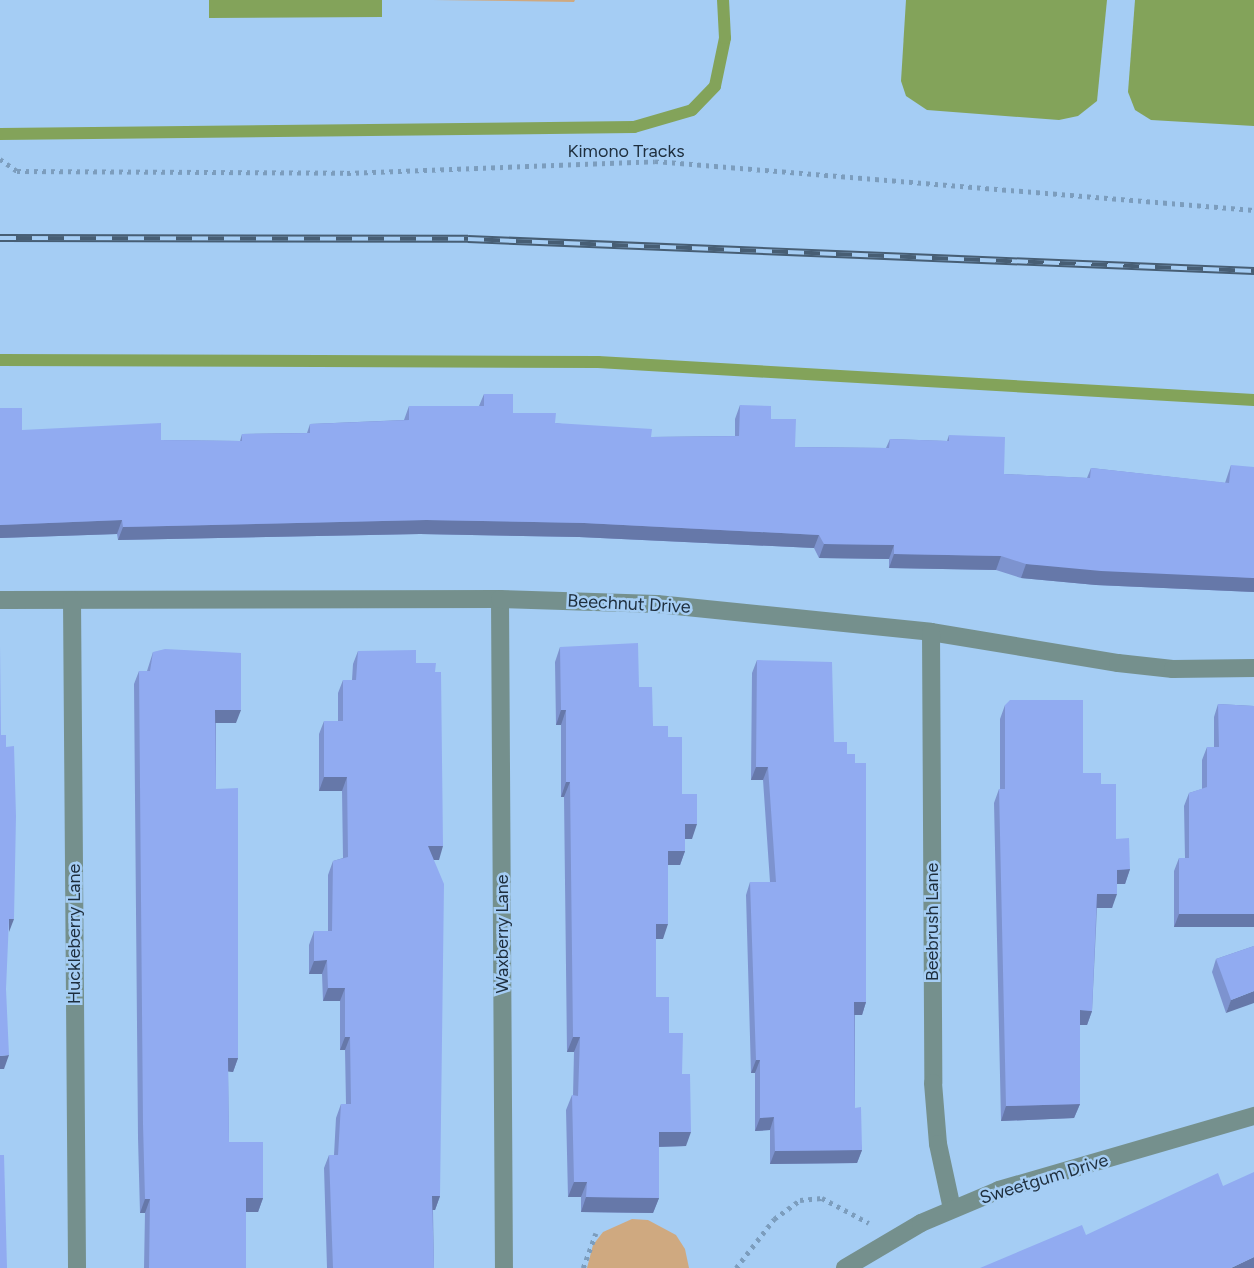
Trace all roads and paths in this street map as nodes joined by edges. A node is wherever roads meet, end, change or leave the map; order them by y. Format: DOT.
graph roads {
  1 [pos="0,159"];
  2 [pos="1254,210"];
  3 [pos="500,599"];
  4 [pos="0,600"];
  5 [pos="72,600"];
  6 [pos="931,632"];
  7 [pos="1254,668"];
  8 [pos="1254,1116"];
  9 [pos="952,1209"];
  10 [pos="872,1226"];
  11 [pos="596,1233"];
  12 [pos="77,1268"];
  13 [pos="504,1268"];
  14 [pos="583,1268"];
  15 [pos="736,1268"];
  16 [pos="845,1268"];
  1 -- 2 [label="path, Kimono Tracks"];
  3 -- 5 [label="street, Beechnut Drive"];
  3 -- 6 [label="street, Beechnut Drive"];
  3 -- 13 [label="street, Waxberry Lane"];
  4 -- 5 [label="street, Beechnut Drive"];
  5 -- 12 [label="street, Huckleberry Lane"];
  6 -- 7 [label="street, Beechnut Drive"];
  6 -- 9 [label="street, Beebrush Lane"];
  8 -- 9 [label="street, Sweetgum Drive"];
  9 -- 16 [label="street, Sweetgum Drive"];
  10 -- 15 [label="path"];
  11 -- 14 [label="path"];
}
